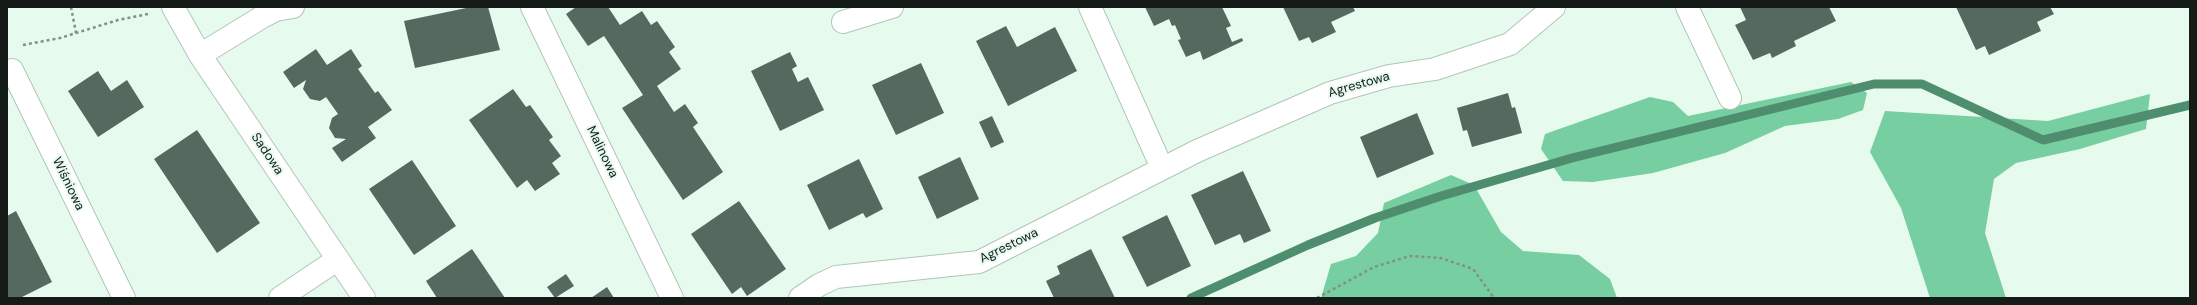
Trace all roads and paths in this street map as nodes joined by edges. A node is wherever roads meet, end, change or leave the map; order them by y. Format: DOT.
graph roads {
  1 [pos="71,7"];
  2 [pos="173,7"];
  3 [pos="293,7"];
  4 [pos="532,7"];
  5 [pos="892,7"];
  6 [pos="1090,7"];
  7 [pos="1554,7"];
  8 [pos="1687,7"];
  9 [pos="843,22"];
  10 [pos="76,33"];
  11 [pos="22,45"];
  12 [pos="200,55"];
  13 [pos="12,70"];
  14 [pos="1730,98"];
  15 [pos="1162,168"];
  16 [pos="338,258"];
  17 [pos="124,298"];
  18 [pos="280,298"];
  19 [pos="364,298"];
  20 [pos="672,298"];
  21 [pos="800,298"];
  22 [pos="1317,298"];
  23 [pos="1494,298"];
  1 -- 10 [label="path"];
  2 -- 10 [label="path"];
  2 -- 12 [label="street, Sadowa"];
  3 -- 12 [label="street"];
  4 -- 20 [label="street, Malinowa"];
  5 -- 9 [label="street"];
  6 -- 15 [label="street"];
  7 -- 15 [label="street, Agrestowa"];
  8 -- 14 [label="street"];
  10 -- 11 [label="path"];
  12 -- 16 [label="street, Sadowa"];
  13 -- 17 [label="street, Wiśniowa"];
  15 -- 21 [label="street, Agrestowa"];
  16 -- 18 [label="street"];
  16 -- 19 [label="street, Sadowa"];
  22 -- 23 [label="path"];
}
